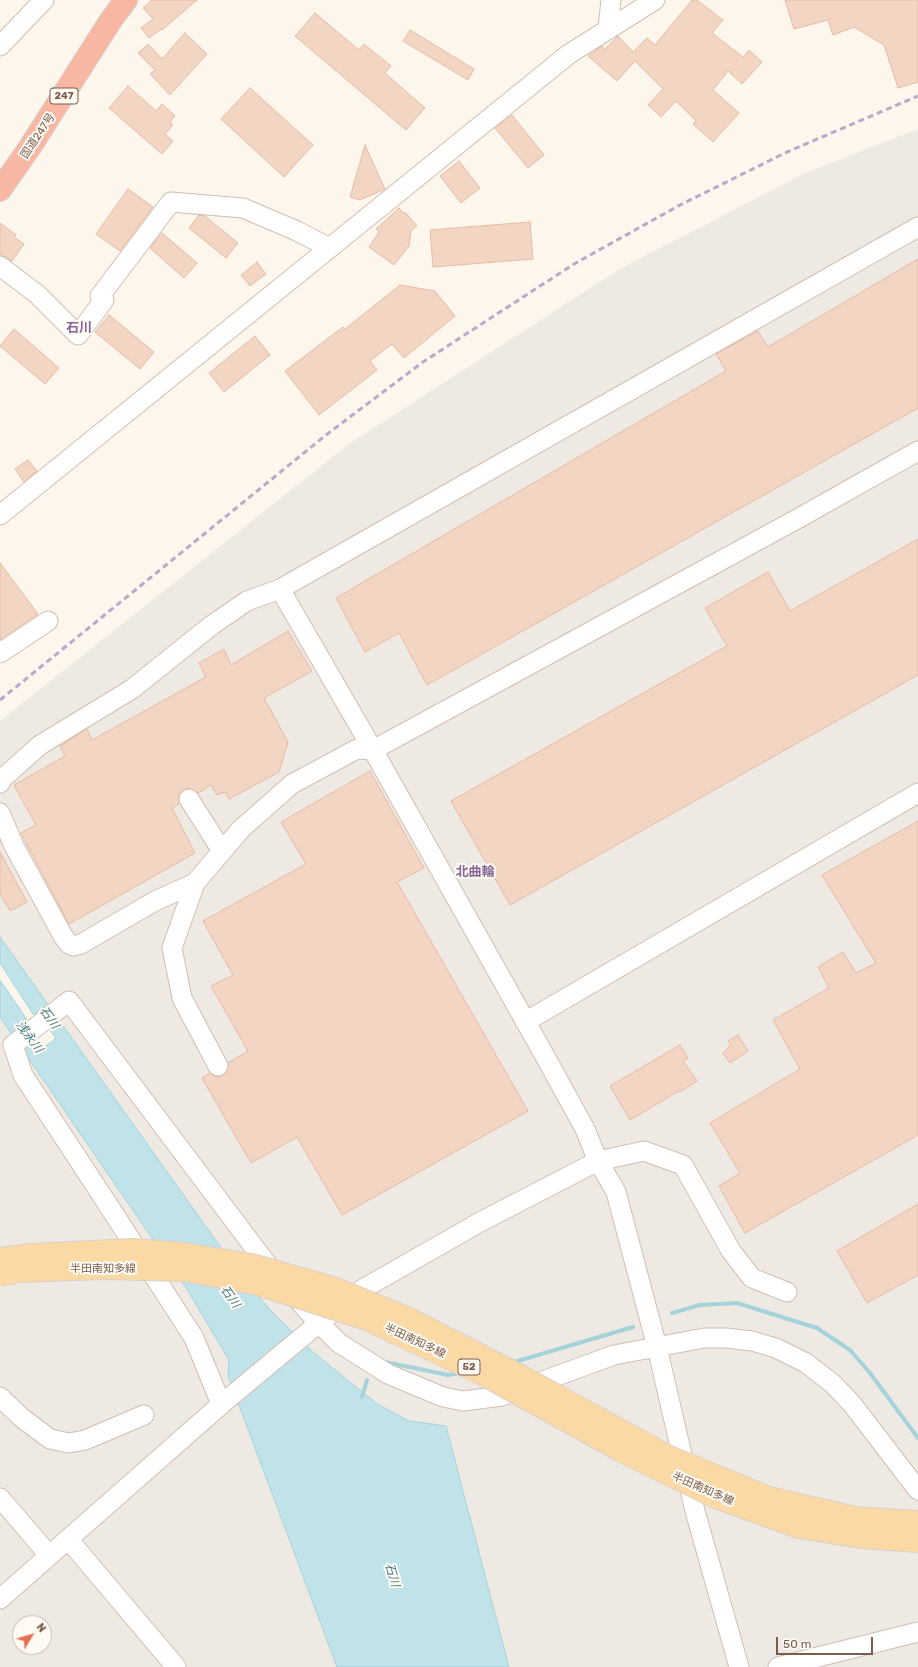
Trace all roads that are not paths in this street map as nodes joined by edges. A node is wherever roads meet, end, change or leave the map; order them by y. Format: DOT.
graph roads {
  1 [pos="44,0"];
  2 [pos="126,0"];
  3 [pos="611,0"];
  4 [pos="655,0"];
  5 [pos="608,28"];
  6 [pos="0,46"];
  7 [pos="0,190"];
  8 [pos="918,227"];
  9 [pos="330,248"];
  10 [pos="0,266"];
  11 [pos="918,451"];
  12 [pos="0,515"];
  13 [pos="280,589"];
  14 [pos="48,621"];
  15 [pos="0,654"];
  16 [pos="373,750"];
  17 [pos="0,783"];
  18 [pos="918,793"];
  19 [pos="189,799"];
  20 [pos="0,813"];
  21 [pos="222,851"];
  22 [pos="195,883"];
  23 [pos="525,1022"];
  24 [pos="218,1066"];
  25 [pos="598,1161"];
  26 [pos="0,1260"];
  27 [pos="0,1275"];
  28 [pos="787,1292"];
  29 [pos="317,1324"];
  30 [pos="657,1348"];
  31 [pos="0,1397"];
  32 [pos="223,1403"];
  33 [pos="144,1415"];
  34 [pos="918,1490"];
  35 [pos="0,1498"];
  36 [pos="918,1522"];
  37 [pos="68,1539"];
  38 [pos="918,1541"];
  39 [pos="49,1555"];
  40 [pos="0,1600"];
  41 [pos="918,1632"];
  42 [pos="176,1667"];
  43 [pos="739,1667"];
  44 [pos="778,1667"];
  1 -- 6 [label="street"];
  2 -- 7 [label="highway, 国道247号 / 247"];
  3 -- 5 [label="street"];
  4 -- 5 [label="street"];
  5 -- 9 [label="street"];
  8 -- 13 [label="street"];
  9 -- 10 [label="street"];
  9 -- 12 [label="street"];
  11 -- 16 [label="street"];
  13 -- 16 [label="street"];
  13 -- 17 [label="street"];
  14 -- 15 [label="street"];
  16 -- 21 [label="street"];
  16 -- 23 [label="street"];
  18 -- 23 [label="street"];
  19 -- 21 [label="street"];
  20 -- 22 [label="street"];
  21 -- 22 [label="street"];
  22 -- 24 [label="street"];
  23 -- 25 [label="street"];
  25 -- 28 [label="street"];
  25 -- 29 [label="street"];
  25 -- 30 [label="street"];
  26 -- 36 [label="main road, 半田南知多線 / 52, bridge"];
  27 -- 38 [label="main road, 半田南知多線 / 52, bridge"];
  29 -- 30 [label="street"];
  29 -- 32 [label="street"];
  29 -- 32 [label="street"];
  30 -- 34 [label="street"];
  30 -- 43 [label="street"];
  31 -- 33 [label="street"];
  32 -- 37 [label="street"];
  35 -- 39 [label="street"];
  37 -- 39 [label="street"];
  37 -- 42 [label="street"];
  39 -- 40 [label="street"];
  41 -- 44 [label="street"];
}
